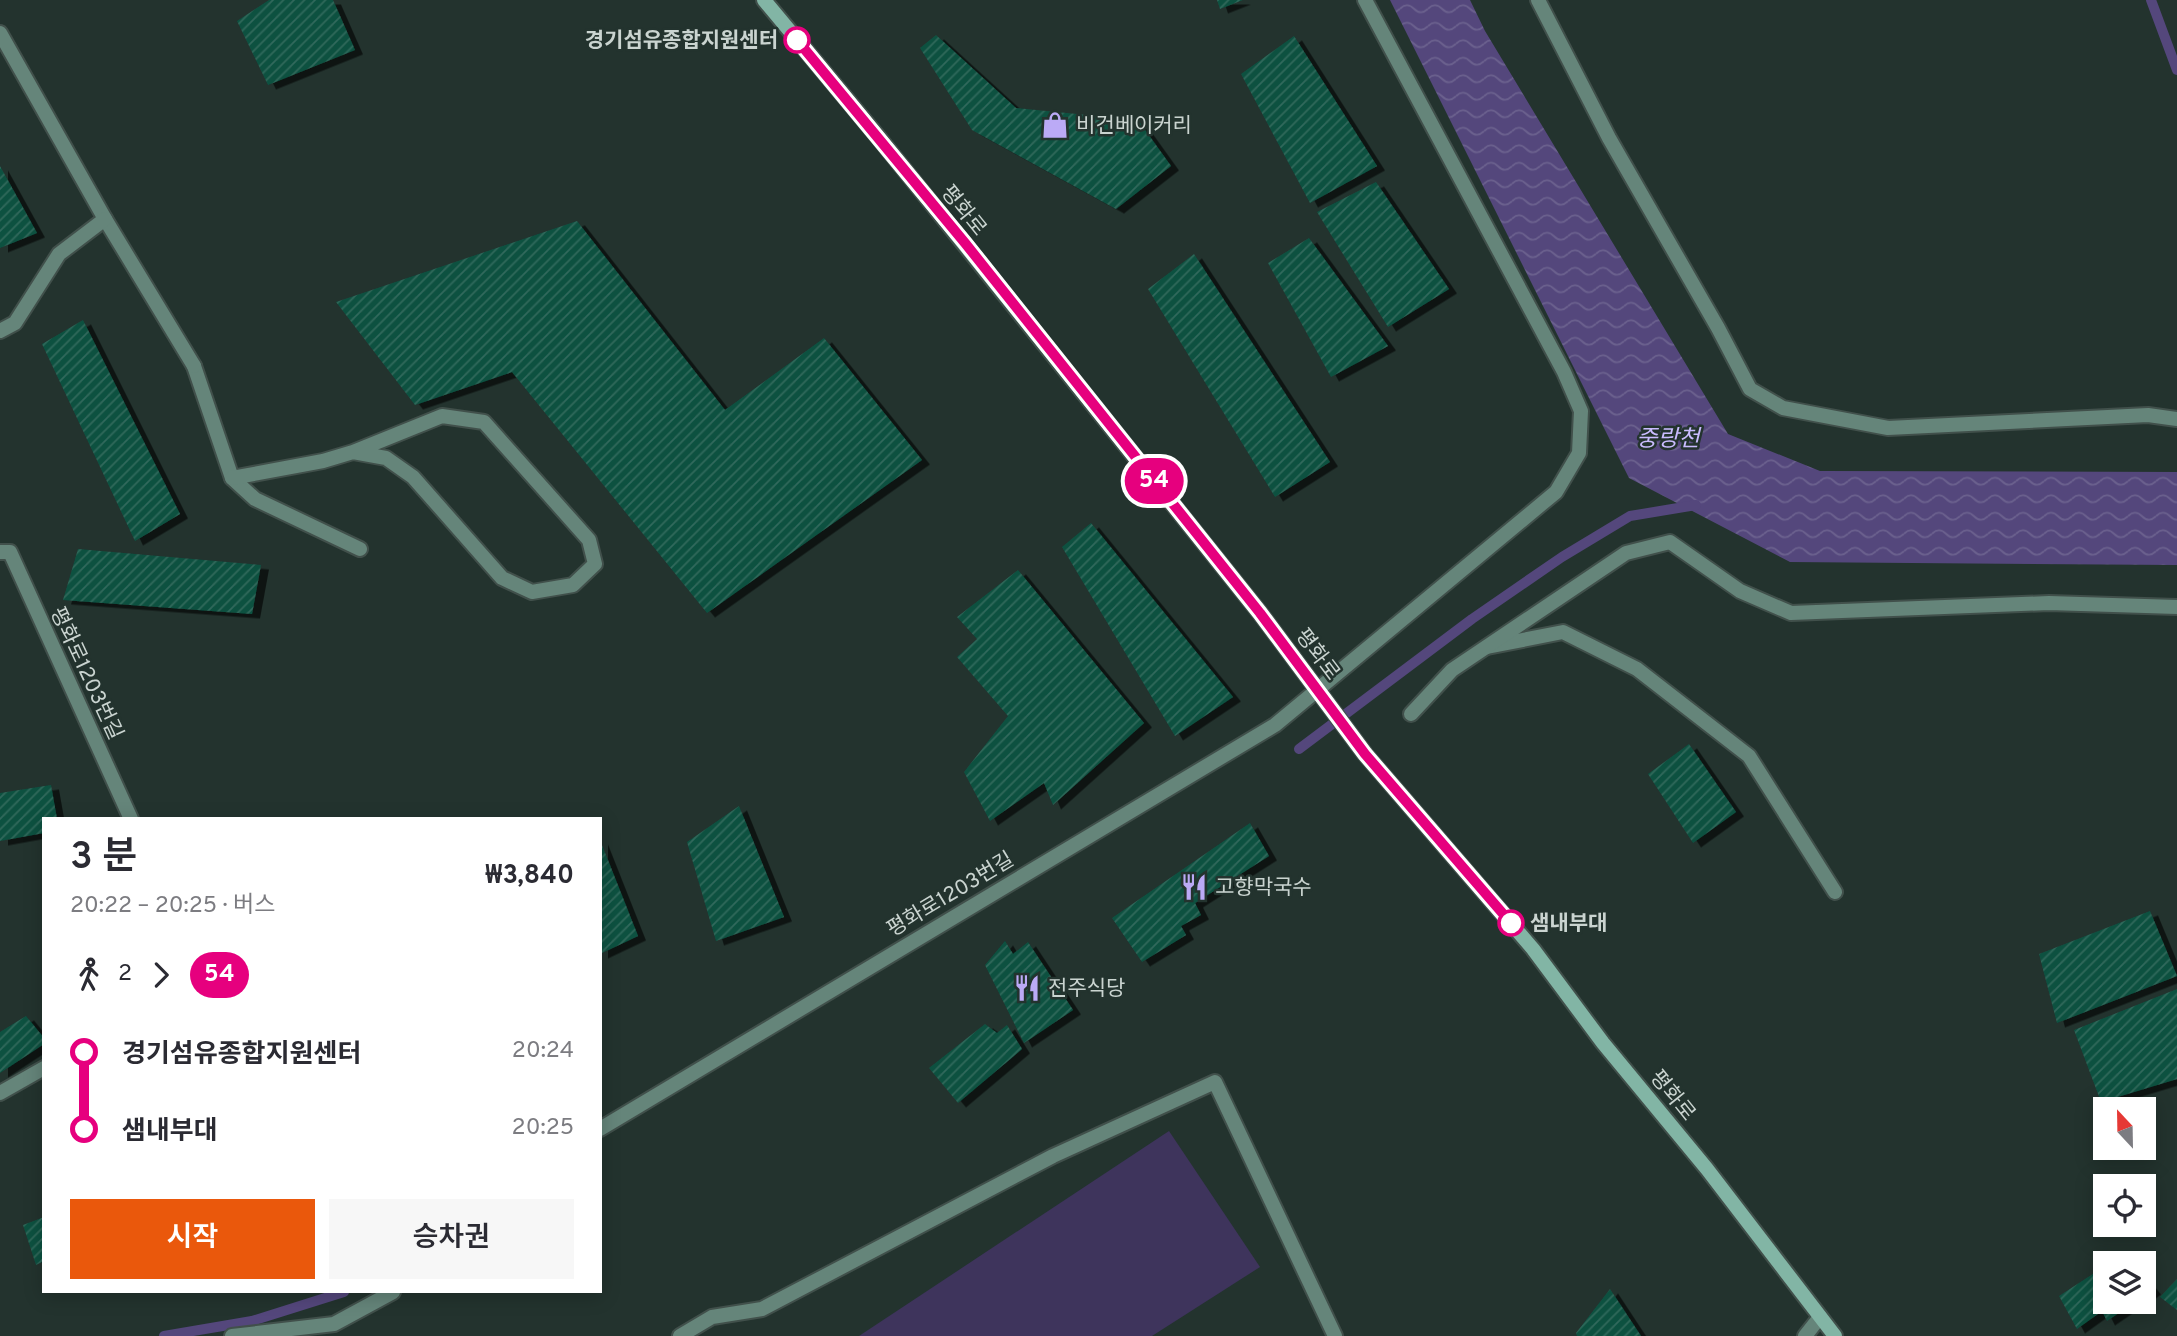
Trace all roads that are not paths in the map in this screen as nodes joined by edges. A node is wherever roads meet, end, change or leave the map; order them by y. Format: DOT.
graph roads {
  1 [pos="764,0"];
  2 [pos="1366,0"];
  3 [pos="1538,0"];
  4 [pos="0,33"];
  5 [pos="105,219"];
  6 [pos="0,331"];
  7 [pos="2177,419"];
  8 [pos="353,452"];
  9 [pos="232,478"];
  10 [pos="360,549"];
  11 [pos="0,552"];
  12 [pos="2177,607"];
  13 [pos="1487,647"];
  14 [pos="1319,690"];
  15 [pos="1411,715"];
  16 [pos="130,817"];
  17 [pos="1835,891"];
  18 [pos="42,1069"];
  19 [pos="0,1093"];
  20 [pos="602,1128"];
  21 [pos="391,1293"];
  22 [pos="1820,1317"];
  23 [pos="232,1336"];
  24 [pos="680,1336"];
  25 [pos="1335,1336"];
  26 [pos="1805,1336"];
  27 [pos="1835,1336"];
  1 -- 14 [label="main road, 평화로"];
  2 -- 14 [label="street, 평화로1203번길"];
  3 -- 7 [label="street"];
  4 -- 5 [label="street"];
  5 -- 6 [label="street"];
  5 -- 9 [label="street"];
  8 -- 8 [label="street"];
  8 -- 9 [label="street"];
  9 -- 10 [label="street"];
  11 -- 16 [label="street, 평화로1203번길"];
  12 -- 13 [label="street"];
  13 -- 15 [label="street"];
  13 -- 17 [label="street"];
  14 -- 20 [label="street, 평화로1203번길"];
  14 -- 22 [label="main road, 평화로"];
  18 -- 19 [label="street"];
  21 -- 23 [label="street"];
  22 -- 26 [label="street"];
  22 -- 27 [label="main road, 평화로"];
  24 -- 25 [label="street"];
}
